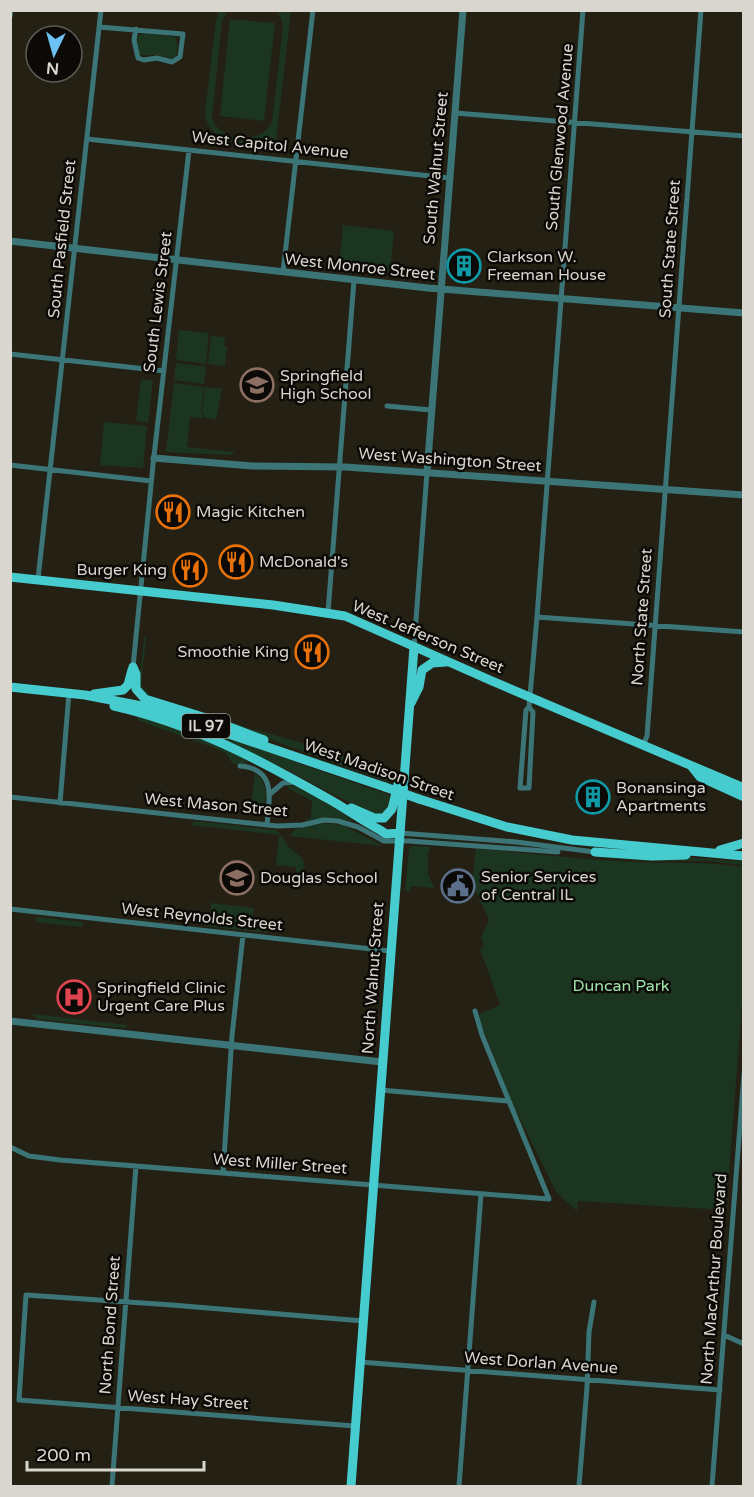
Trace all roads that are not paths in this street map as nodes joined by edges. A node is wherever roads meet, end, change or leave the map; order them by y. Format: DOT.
graph roads {
  1 [pos="11,10"];
  2 [pos="101,10"];
  3 [pos="313,10"];
  4 [pos="463,10"];
  5 [pos="583,10"];
  6 [pos="701,10"];
  7 [pos="10,17"];
  8 [pos="99,27"];
  9 [pos="135,28"];
  10 [pos="454,113"];
  11 [pos="574,123"];
  12 [pos="692,132"];
  13 [pos="744,136"];
  14 [pos="87,139"];
  15 [pos="189,150"];
  16 [pos="296,161"];
  17 [pos="449,178"];
  18 [pos="10,241"];
  19 [pos="75,248"];
  20 [pos="177,260"];
  21 [pos="284,272"];
  22 [pos="354,280"];
  23 [pos="440,289"];
  24 [pos="561,299"];
  25 [pos="679,308"];
  26 [pos="744,313"];
  27 [pos="10,354"];
  28 [pos="63,360"];
  29 [pos="164,371"];
  30 [pos="387,406"];
  31 [pos="431,410"];
  32 [pos="154,458"];
  33 [pos="10,465"];
  34 [pos="339,466"];
  35 [pos="50,470"];
  36 [pos="427,472"];
  37 [pos="548,480"];
  38 [pos="151,481"];
  39 [pos="665,489"];
  40 [pos="744,495"];
  41 [pos="10,577"];
  42 [pos="38,579"];
  43 [pos="140,590"];
  44 [pos="328,612"];
  45 [pos="537,617"];
  46 [pos="655,626"];
  47 [pos="744,632"];
  48 [pos="414,647"];
  49 [pos="448,662"];
  50 [pos="133,667"];
  51 [pos="10,687"];
  52 [pos="69,693"];
  53 [pos="86,695"];
  54 [pos="530,702"];
  55 [pos="409,706"];
  56 [pos="643,746"];
  57 [pos="240,766"];
  58 [pos="324,766"];
  59 [pos="692,767"];
  60 [pos="404,771"];
  61 [pos="297,782"];
  62 [pos="744,788"];
  63 [pos="270,794"];
  64 [pos="10,797"];
  65 [pos="744,797"];
  66 [pos="327,798"];
  67 [pos="60,803"];
  68 [pos="267,825"];
  69 [pos="399,837"];
  70 [pos="744,843"];
  71 [pos="558,852"];
  72 [pos="595,852"];
  73 [pos="713,852"];
  74 [pos="744,856"];
  75 [pos="10,909"];
  76 [pos="243,934"];
  77 [pos="390,951"];
  78 [pos="475,1011"];
  79 [pos="10,1021"];
  80 [pos="231,1046"];
  81 [pos="382,1062"];
  82 [pos="744,1074"];
  83 [pos="380,1090"];
  84 [pos="508,1101"];
  85 [pos="10,1147"];
  86 [pos="135,1166"];
  87 [pos="223,1173"];
  88 [pos="374,1185"];
  89 [pos="480,1194"];
  90 [pos="594,1302"];
  91 [pos="125,1303"];
  92 [pos="363,1322"];
  93 [pos="724,1335"];
  94 [pos="744,1344"];
  95 [pos="360,1362"];
  96 [pos="467,1371"];
  97 [pos="586,1380"];
  98 [pos="720,1390"];
  99 [pos="117,1408"];
  100 [pos="355,1426"];
  101 [pos="112,1486"];
  102 [pos="351,1486"];
  103 [pos="459,1486"];
  104 [pos="579,1486"];
  105 [pos="712,1486"];
  1 -- 7 [label="street"];
  2 -- 8 [label="street, South Pasfield Street"];
  3 -- 16 [label="street"];
  4 -- 10 [label="street, South Walnut Street"];
  5 -- 11 [label="street, South Glenwood Avenue"];
  6 -- 12 [label="street, South State Street"];
  8 -- 9 [label="street"];
  8 -- 14 [label="street, South Pasfield Street"];
  9 -- 9 [label="street"];
  10 -- 11 [label="street"];
  10 -- 17 [label="street, South Walnut Street"];
  11 -- 12 [label="street"];
  11 -- 24 [label="street, South Glenwood Avenue"];
  12 -- 13 [label="street"];
  12 -- 25 [label="street, South State Street"];
  14 -- 15 [label="street, West Capitol Avenue"];
  14 -- 19 [label="street, South Pasfield Street"];
  15 -- 16 [label="street, West Capitol Avenue"];
  15 -- 20 [label="street, South Lewis Street"];
  16 -- 17 [label="street, West Capitol Avenue"];
  16 -- 21 [label="street"];
  17 -- 23 [label="street, South Walnut Street"];
  18 -- 19 [label="street, West Monroe Street"];
  19 -- 20 [label="street, West Monroe Street"];
  19 -- 28 [label="street, South Pasfield Street"];
  20 -- 21 [label="street, West Monroe Street"];
  20 -- 29 [label="street, South Lewis Street"];
  21 -- 22 [label="street, West Monroe Street"];
  22 -- 23 [label="street, West Monroe Street"];
  22 -- 34 [label="street"];
  23 -- 24 [label="street, West Monroe Street"];
  23 -- 31 [label="street, South Walnut Street"];
  24 -- 25 [label="street, West Monroe Street"];
  24 -- 37 [label="street, South Glenwood Avenue"];
  25 -- 26 [label="street, West Monroe Street"];
  25 -- 39 [label="street, South State Street"];
  27 -- 28 [label="street"];
  28 -- 29 [label="street"];
  28 -- 35 [label="street, South Pasfield Street"];
  29 -- 32 [label="street, South Lewis Street"];
  30 -- 31 [label="street"];
  31 -- 36 [label="street, South Walnut Street"];
  32 -- 34 [label="street, West Washington Street"];
  32 -- 38 [label="street, South Lewis Street"];
  33 -- 35 [label="street"];
  34 -- 36 [label="street, West Washington Street"];
  34 -- 44 [label="street"];
  35 -- 38 [label="street"];
  35 -- 42 [label="street, South Pasfield Street"];
  36 -- 37 [label="street, West Washington Street"];
  36 -- 48 [label="street, North Walnut Street"];
  37 -- 39 [label="street, West Washington Street"];
  37 -- 45 [label="street, South Glenwood Avenue"];
  38 -- 43 [label="street, South Lewis Street"];
  39 -- 40 [label="street, West Washington Street"];
  39 -- 46 [label="street, North State Street"];
  41 -- 42 [label="main road, West Jefferson Street"];
  42 -- 43 [label="main road, West Jefferson Street"];
  43 -- 44 [label="main road, West Jefferson Street"];
  43 -- 50 [label="street, South Lewis Street"];
  44 -- 48 [label="main road, West Jefferson Street"];
  45 -- 46 [label="street"];
  45 -- 54 [label="street, South Glenwood Avenue"];
  46 -- 47 [label="street"];
  46 -- 56 [label="street, North State Street"];
  48 -- 49 [label="main road, West Jefferson Street"];
  48 -- 55 [label="main road, North Walnut Street"];
  49 -- 54 [label="main road, West Jefferson Street"];
  49 -- 55 [label="main road"];
  50 -- 53 [label="main road"];
  50 -- 58 [label="main road"];
  51 -- 52 [label="main road, West Madison Street / IL 97"];
  52 -- 53 [label="main road, West Madison Street / IL 97"];
  52 -- 67 [label="street"];
  53 -- 58 [label="main road, West Madison Street / IL 97"];
  53 -- 61 [label="main road"];
  54 -- 54 [label="street"];
  54 -- 56 [label="main road, West Jefferson Street"];
  55 -- 60 [label="main road, North Walnut Street"];
  56 -- 59 [label="main road, West Jefferson Street"];
  57 -- 63 [label="street"];
  58 -- 73 [label="main road, West Madison Street / IL 97, bridge"];
  59 -- 62 [label="main road, West Jefferson Street"];
  59 -- 65 [label="main road"];
  60 -- 66 [label="main road"];
  60 -- 69 [label="main road, North Walnut Street"];
  61 -- 63 [label="street"];
  61 -- 66 [label="main road"];
  63 -- 68 [label="street"];
  64 -- 67 [label="street, West Mason Street"];
  66 -- 69 [label="main road"];
  67 -- 68 [label="street, West Mason Street"];
  68 -- 69 [label="street, West Mason Street"];
  69 -- 71 [label="street, West Mason Street"];
  69 -- 72 [label="street, West Mason Street"];
  69 -- 77 [label="main road, North Walnut Street"];
  70 -- 73 [label="main road"];
  72 -- 73 [label="main road"];
  73 -- 74 [label="main road, West Madison Street / IL 97"];
  75 -- 76 [label="street, West Reynolds Street"];
  76 -- 77 [label="street, West Reynolds Street"];
  76 -- 80 [label="street"];
  77 -- 81 [label="main road, North Walnut Street"];
  78 -- 84 [label="street"];
  79 -- 80 [label="street"];
  80 -- 81 [label="street"];
  80 -- 87 [label="street"];
  81 -- 83 [label="main road, North Walnut Street"];
  82 -- 93 [label="street, North MacArthur Boulevard"];
  83 -- 84 [label="street"];
  83 -- 88 [label="main road, North Walnut Street"];
  84 -- 89 [label="street, West Miller Street"];
  85 -- 86 [label="street, West Miller Street"];
  86 -- 87 [label="street, West Miller Street"];
  86 -- 91 [label="street, North Bond Street"];
  87 -- 88 [label="street, West Miller Street"];
  88 -- 89 [label="street, West Miller Street"];
  88 -- 92 [label="main road, North Walnut Street"];
  89 -- 96 [label="street"];
  90 -- 97 [label="street"];
  91 -- 92 [label="street"];
  91 -- 99 [label="street, North Bond Street"];
  91 -- 99 [label="street, West Hay Street"];
  92 -- 95 [label="main road, North Walnut Street"];
  93 -- 94 [label="street"];
  93 -- 98 [label="street, North MacArthur Boulevard"];
  95 -- 96 [label="street, West Dorlan Avenue"];
  95 -- 100 [label="main road, North Walnut Street"];
  96 -- 97 [label="street, West Dorlan Avenue"];
  96 -- 103 [label="street"];
  97 -- 98 [label="street, West Dorlan Avenue"];
  97 -- 104 [label="street"];
  98 -- 105 [label="street, North MacArthur Boulevard"];
  99 -- 100 [label="street, West Hay Street"];
  99 -- 101 [label="street, North Bond Street"];
  100 -- 102 [label="main road, North Walnut Street"];
}
